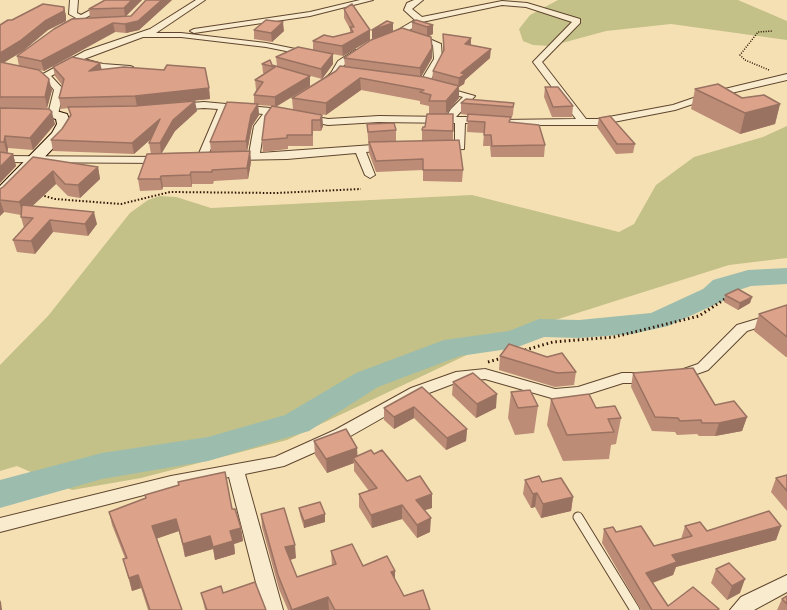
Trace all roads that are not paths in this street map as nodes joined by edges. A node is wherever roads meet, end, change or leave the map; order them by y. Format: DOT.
graph roads {
  1 [pos="75,0"];
  2 [pos="114,0"];
  3 [pos="201,0"];
  4 [pos="369,0"];
  5 [pos="419,0"];
  6 [pos="82,18"];
  7 [pos="420,20"];
  8 [pos="96,22"];
  9 [pos="70,25"];
  10 [pos="56,32"];
  11 [pos="144,35"];
  12 [pos="181,35"];
  13 [pos="401,37"];
  14 [pos="388,40"];
  15 [pos="367,46"];
  16 [pos="324,56"];
  17 [pos="75,60"];
  18 [pos="130,69"];
  19 [pos="24,72"];
  20 [pos="45,76"];
  21 [pos="787,77"];
  22 [pos="413,82"];
  23 [pos="318,84"];
  24 [pos="424,84"];
  25 [pos="292,102"];
  26 [pos="224,106"];
  27 [pos="168,108"];
  28 [pos="274,112"];
  29 [pos="59,113"];
  30 [pos="0,114"];
  31 [pos="455,119"];
  32 [pos="582,121"];
  33 [pos="399,146"];
  34 [pos="439,146"];
  35 [pos="360,150"];
  36 [pos="254,157"];
  37 [pos="0,159"];
  38 [pos="36,159"];
  39 [pos="170,159"];
  40 [pos="370,175"];
  41 [pos="0,195"];
  42 [pos="787,314"];
  43 [pos="236,471"];
  44 [pos="578,517"];
  45 [pos="0,525"];
  46 [pos="787,583"];
  47 [pos="273,610"];
  48 [pos="635,610"];
  49 [pos="740,610"];
  1 -- 6 [label="street"];
  2 -- 6 [label="street"];
  3 -- 11 [label="street"];
  4 -- 12 [label="street"];
  5 -- 7 [label="street"];
  6 -- 9 [label="street"];
  7 -- 13 [label="street"];
  7 -- 32 [label="street"];
  8 -- 9 [label="street"];
  9 -- 10 [label="street"];
  11 -- 12 [label="street"];
  11 -- 17 [label="street"];
  12 -- 16 [label="street"];
  13 -- 14 [label="street"];
  13 -- 24 [label="street"];
  15 -- 23 [label="street"];
  17 -- 18 [label="street"];
  17 -- 20 [label="street"];
  19 -- 20 [label="street"];
  20 -- 29 [label="street"];
  21 -- 32 [label="street"];
  22 -- 24 [label="street"];
  24 -- 31 [label="street"];
  25 -- 28 [label="street"];
  26 -- 27 [label="street"];
  26 -- 28 [label="street"];
  26 -- 36 [label="street"];
  28 -- 31 [label="street"];
  28 -- 36 [label="street"];
  29 -- 30 [label="main road"];
  29 -- 38 [label="main road"];
  31 -- 32 [label="street"];
  31 -- 34 [label="street"];
  33 -- 35 [label="street"];
  35 -- 36 [label="street"];
  35 -- 40 [label="street"];
  37 -- 38 [label="street"];
  38 -- 39 [label="street"];
  38 -- 41 [label="main road"];
  42 -- 43 [label="street"];
  43 -- 45 [label="street"];
  43 -- 47 [label="street"];
  44 -- 48 [label="lane"];
  46 -- 49 [label="street"];
}
